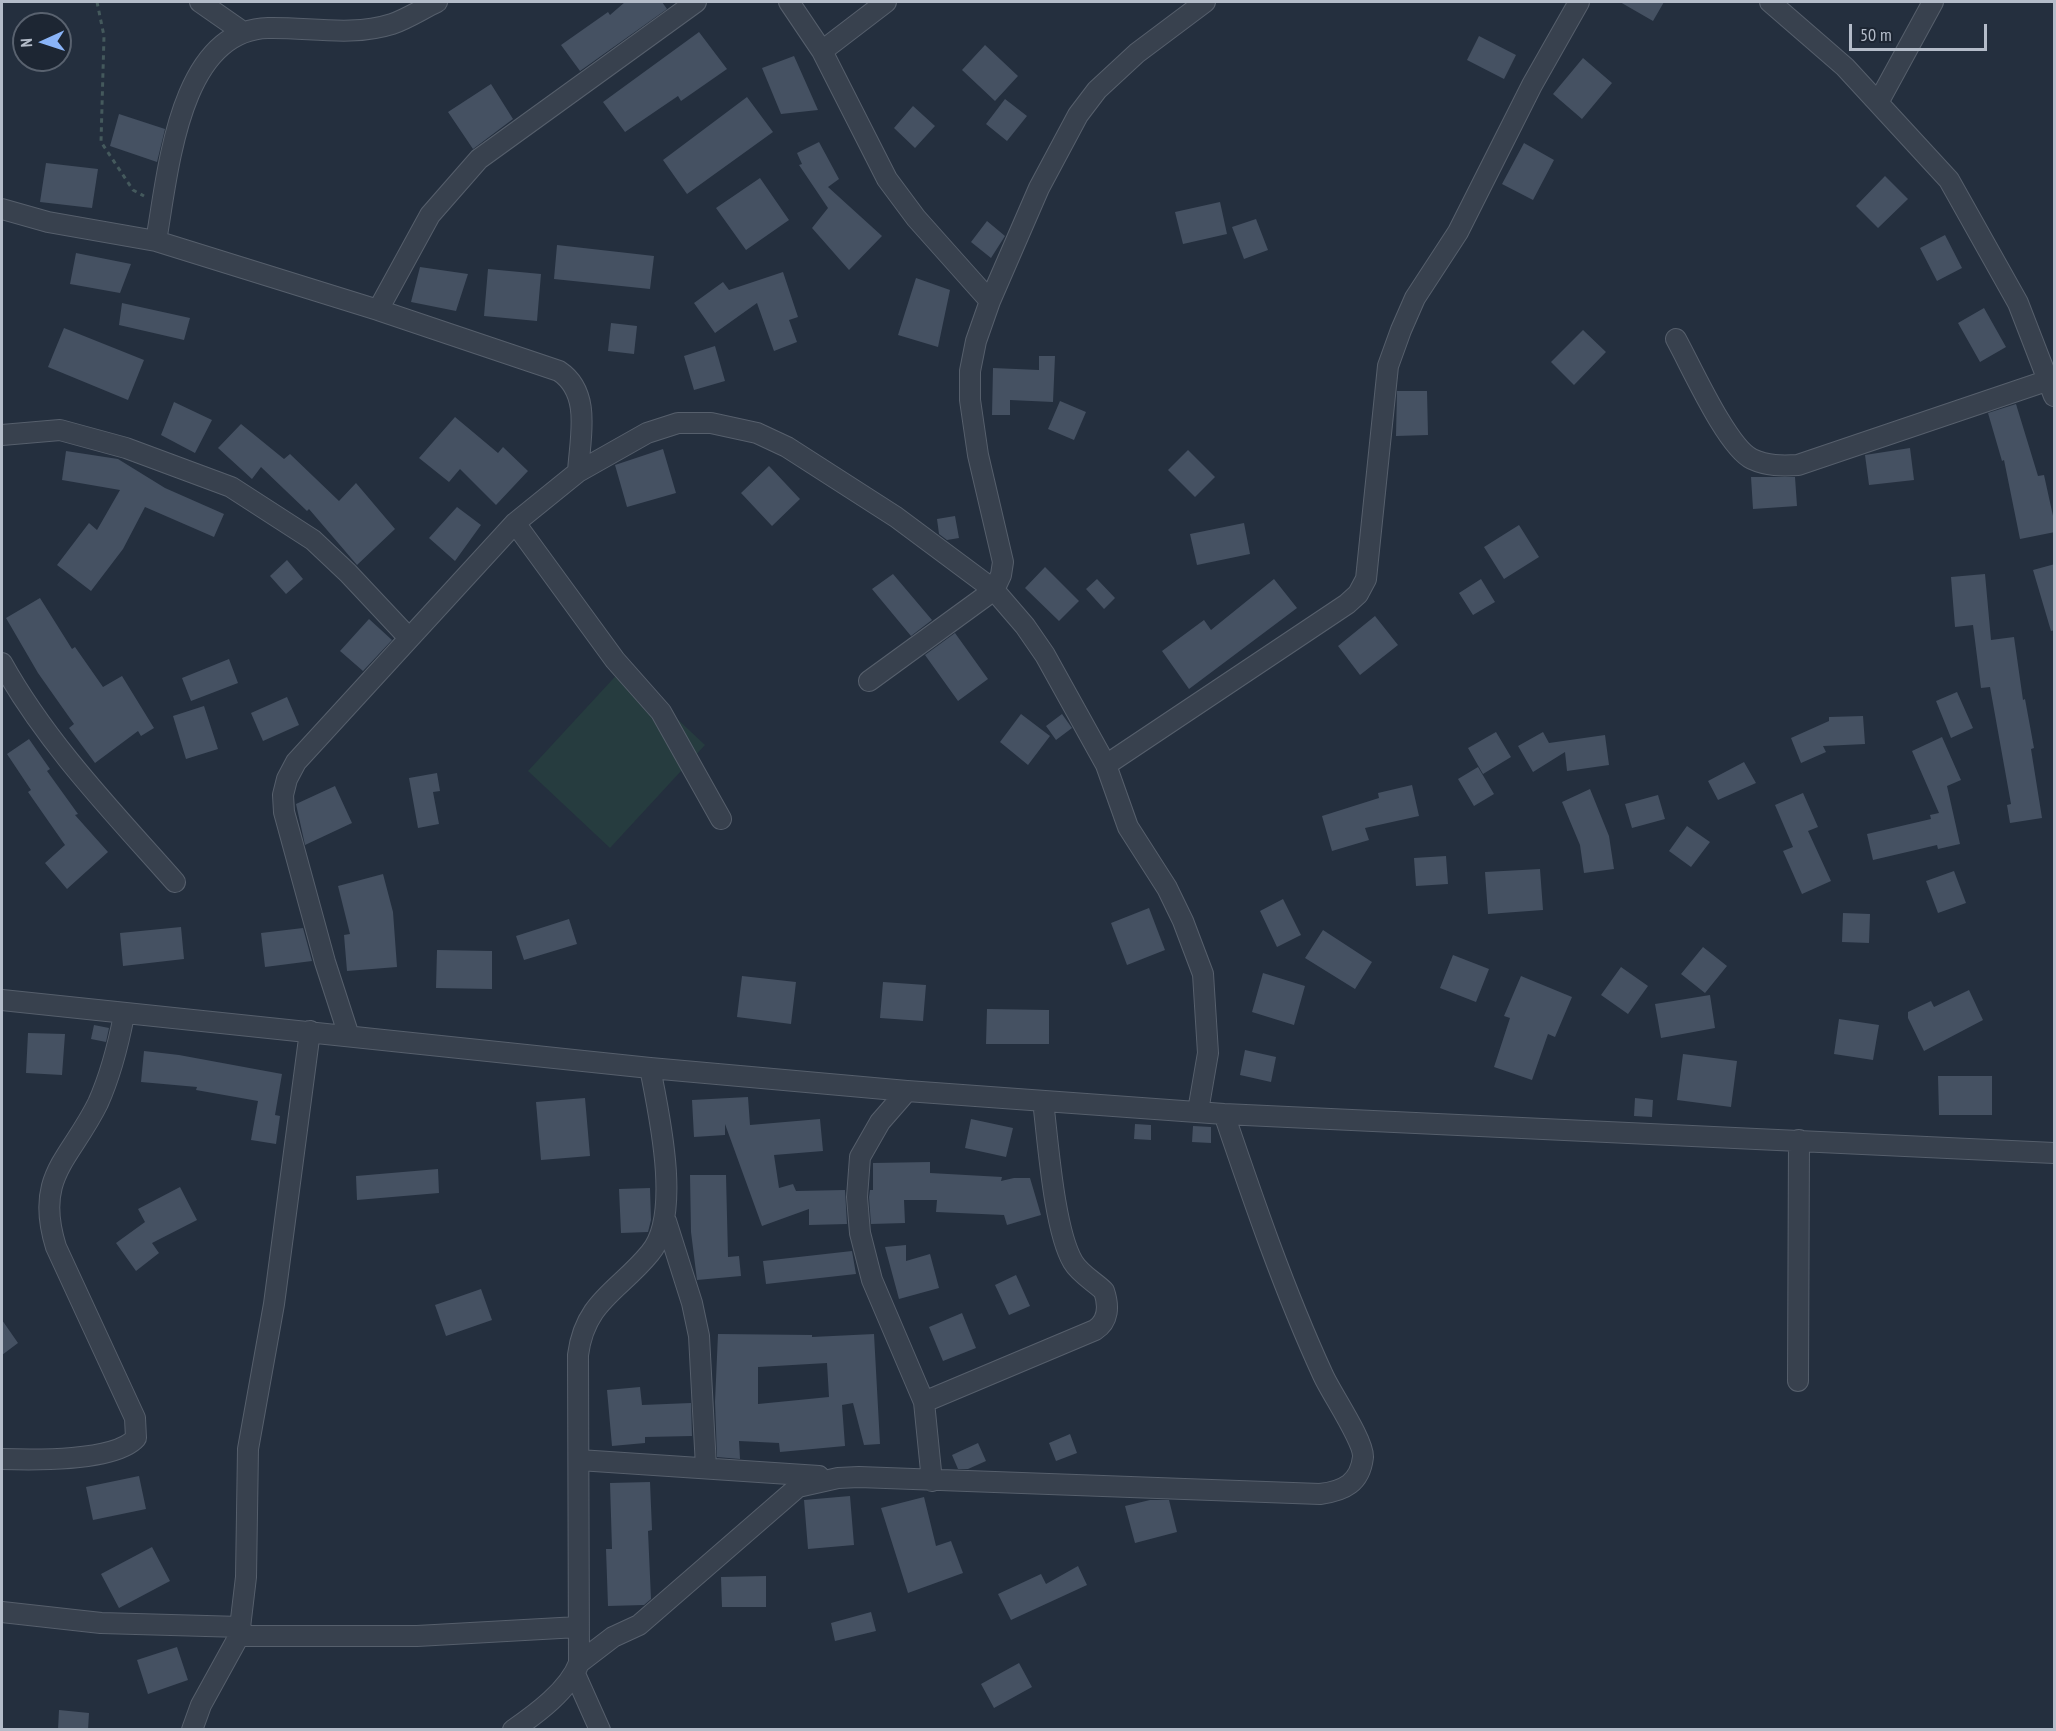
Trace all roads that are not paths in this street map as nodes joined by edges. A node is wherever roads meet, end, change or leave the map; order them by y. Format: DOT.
graph roads {
  1 [pos="200,2"];
  2 [pos="436,2"];
  3 [pos="696,2"];
  4 [pos="789,2"];
  5 [pos="886,2"];
  6 [pos="1205,2"];
  7 [pos="1579,2"];
  8 [pos="1770,2"];
  9 [pos="1933,2"];
  10 [pos="243,32"];
  11 [pos="822,51"];
  12 [pos="1879,101"];
  13 [pos="2,209"];
  14 [pos="156,241"];
  15 [pos="990,301"];
  16 [pos="378,310"];
  17 [pos="1676,339"];
  18 [pos="2053,384"];
  19 [pos="2,435"];
  20 [pos="578,472"];
  21 [pos="514,523"];
  22 [pos="994,590"];
  23 [pos="409,638"];
  24 [pos="2,663"];
  25 [pos="869,681"];
  26 [pos="1106,765"];
  27 [pos="721,819"];
  28 [pos="175,882"];
  29 [pos="2,1000"];
  30 [pos="124,1015"];
  31 [pos="310,1031"];
  32 [pos="349,1036"];
  33 [pos="650,1068"];
  34 [pos="907,1091"];
  35 [pos="1043,1101"];
  36 [pos="1198,1111"];
  37 [pos="1224,1114"];
  38 [pos="1799,1140"];
  39 [pos="2055,1153"];
  40 [pos="666,1221"];
  41 [pos="1798,1381"];
  42 [pos="924,1402"];
  43 [pos="2,1459"];
  44 [pos="579,1460"];
  45 [pos="706,1467"];
  46 [pos="838,1478"];
  47 [pos="932,1481"];
  48 [pos="2,1612"];
  49 [pos="578,1627"];
  50 [pos="240,1631"];
  51 [pos="577,1669"];
  52 [pos="192,1730"];
  53 [pos="513,1730"];
  54 [pos="600,1730"];
  1 -- 10 [label="street"];
  2 -- 10 [label="street"];
  3 -- 16 [label="street"];
  4 -- 11 [label="street"];
  5 -- 11 [label="street"];
  6 -- 15 [label="street"];
  7 -- 26 [label="street"];
  8 -- 12 [label="street"];
  9 -- 12 [label="street"];
  10 -- 14 [label="street"];
  11 -- 15 [label="street"];
  12 -- 18 [label="street"];
  13 -- 14 [label="street"];
  14 -- 16 [label="street"];
  15 -- 22 [label="street"];
  16 -- 20 [label="street"];
  17 -- 18 [label="street"];
  19 -- 23 [label="street"];
  20 -- 21 [label="street"];
  20 -- 22 [label="street"];
  21 -- 23 [label="street"];
  21 -- 27 [label="street"];
  22 -- 25 [label="street"];
  22 -- 26 [label="street"];
  23 -- 32 [label="street"];
  24 -- 28 [label="street"];
  26 -- 36 [label="street"];
  29 -- 30 [label="street"];
  30 -- 31 [label="street"];
  30 -- 43 [label="street"];
  31 -- 32 [label="street"];
  31 -- 50 [label="street"];
  32 -- 33 [label="street"];
  33 -- 34 [label="street"];
  33 -- 40 [label="street"];
  34 -- 35 [label="street"];
  34 -- 42 [label="street"];
  35 -- 36 [label="street"];
  35 -- 42 [label="street"];
  36 -- 37 [label="street"];
  37 -- 38 [label="street"];
  37 -- 47 [label="street"];
  38 -- 39 [label="street"];
  38 -- 41 [label="street"];
  40 -- 44 [label="street"];
  40 -- 45 [label="street"];
  42 -- 47 [label="street"];
  44 -- 45 [label="street"];
  44 -- 49 [label="street"];
  45 -- 46 [label="street"];
  46 -- 47 [label="street"];
  46 -- 51 [label="street"];
  48 -- 50 [label="street"];
  49 -- 50 [label="street"];
  49 -- 51 [label="street"];
  50 -- 52 [label="street"];
  51 -- 53 [label="street"];
  51 -- 54 [label="street"];
}
